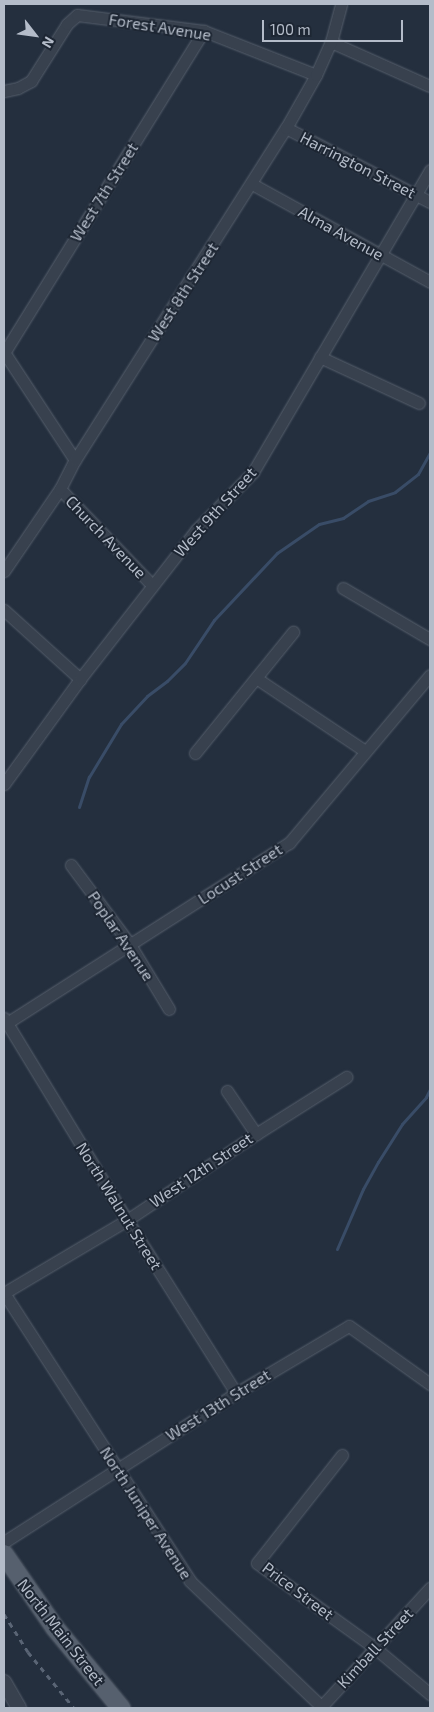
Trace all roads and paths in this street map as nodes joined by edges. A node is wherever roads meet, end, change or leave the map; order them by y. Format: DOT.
graph roads {
  1 [pos="341,4"];
  2 [pos="204,31"];
  3 [pos="331,42"];
  4 [pos="316,75"];
  5 [pos="430,86"];
  6 [pos="4,91"];
  7 [pos="286,128"];
  8 [pos="430,170"];
  9 [pos="252,184"];
  10 [pos="415,194"];
  11 [pos="430,202"];
  12 [pos="381,254"];
  13 [pos="430,282"];
  14 [pos="4,353"];
  15 [pos="320,357"];
  16 [pos="419,403"];
  17 [pos="75,460"];
  18 [pos="60,489"];
  19 [pos="4,571"];
  20 [pos="152,585"];
  21 [pos="343,588"];
  22 [pos="4,610"];
  23 [pos="293,632"];
  24 [pos="430,638"];
  25 [pos="430,675"];
  26 [pos="256,678"];
  27 [pos="80,679"];
  28 [pos="365,752"];
  29 [pos="196,753"];
  30 [pos="4,784"];
  31 [pos="72,865"];
  32 [pos="128,943"];
  33 [pos="169,1009"];
  34 [pos="5,1021"];
  35 [pos="346,1077"];
  36 [pos="227,1091"];
  37 [pos="256,1134"];
  38 [pos="126,1220"];
  39 [pos="4,1293"];
  40 [pos="430,1384"];
  41 [pos="236,1393"];
  42 [pos="342,1455"];
  43 [pos="117,1469"];
  44 [pos="4,1542"];
  45 [pos="4,1554"];
  46 [pos="430,1588"];
  47 [pos="375,1648"];
  48 [pos="4,1682"];
  49 [pos="430,1694"];
  50 [pos="320,1707"];
  51 [pos="19,1708"];
  52 [pos="122,1708"];
  1 -- 3 [label="street, West 8th Street"];
  2 -- 4 [label="street, Forest Avenue"];
  2 -- 6 [label="street, Forest Avenue"];
  2 -- 14 [label="street, West 7th Street"];
  3 -- 4 [label="street, West 8th Street"];
  3 -- 5 [label="street"];
  4 -- 7 [label="street, West 8th Street"];
  7 -- 9 [label="street, West 8th Street"];
  7 -- 10 [label="street, Harrington Street"];
  8 -- 10 [label="street, West 9th Street"];
  9 -- 12 [label="street, Alma Avenue"];
  9 -- 17 [label="street, West 8th Street"];
  10 -- 11 [label="street, Harrington Street"];
  10 -- 12 [label="street, West 9th Street"];
  12 -- 13 [label="street, Alma Avenue"];
  12 -- 15 [label="street, West 9th Street"];
  14 -- 17 [label="street"];
  15 -- 16 [label="street"];
  15 -- 20 [label="street, West 9th Street"];
  17 -- 18 [label="street, West 8th Street"];
  18 -- 19 [label="street, West 8th Street"];
  18 -- 20 [label="street, Church Avenue"];
  20 -- 27 [label="street, West 9th Street"];
  21 -- 24 [label="street"];
  22 -- 27 [label="street"];
  23 -- 26 [label="street"];
  25 -- 28 [label="street, Locust Street"];
  26 -- 28 [label="street"];
  26 -- 29 [label="street"];
  27 -- 30 [label="street, West 9th Street"];
  28 -- 32 [label="street, Locust Street"];
  31 -- 32 [label="street, Poplar Avenue"];
  32 -- 33 [label="street, Poplar Avenue"];
  32 -- 34 [label="street, Locust Street"];
  34 -- 38 [label="street, North Walnut Street"];
  35 -- 37 [label="street, West 12th Street"];
  36 -- 37 [label="street"];
  37 -- 38 [label="street, West 12th Street"];
  38 -- 39 [label="street, West 12th Street"];
  38 -- 41 [label="street, North Walnut Street"];
  39 -- 43 [label="street, North Juniper Avenue"];
  40 -- 41 [label="street, West 13th Street"];
  41 -- 43 [label="street, West 13th Street"];
  42 -- 47 [label="street, Price Street"];
  43 -- 44 [label="street, West 13th Street"];
  43 -- 50 [label="street, North Juniper Avenue"];
  45 -- 52 [label="main road, North Main Street"];
  46 -- 47 [label="street, Kimball Street"];
  47 -- 49 [label="street"];
  47 -- 50 [label="street, Kimball Street"];
  48 -- 51 [label="street"];
}
